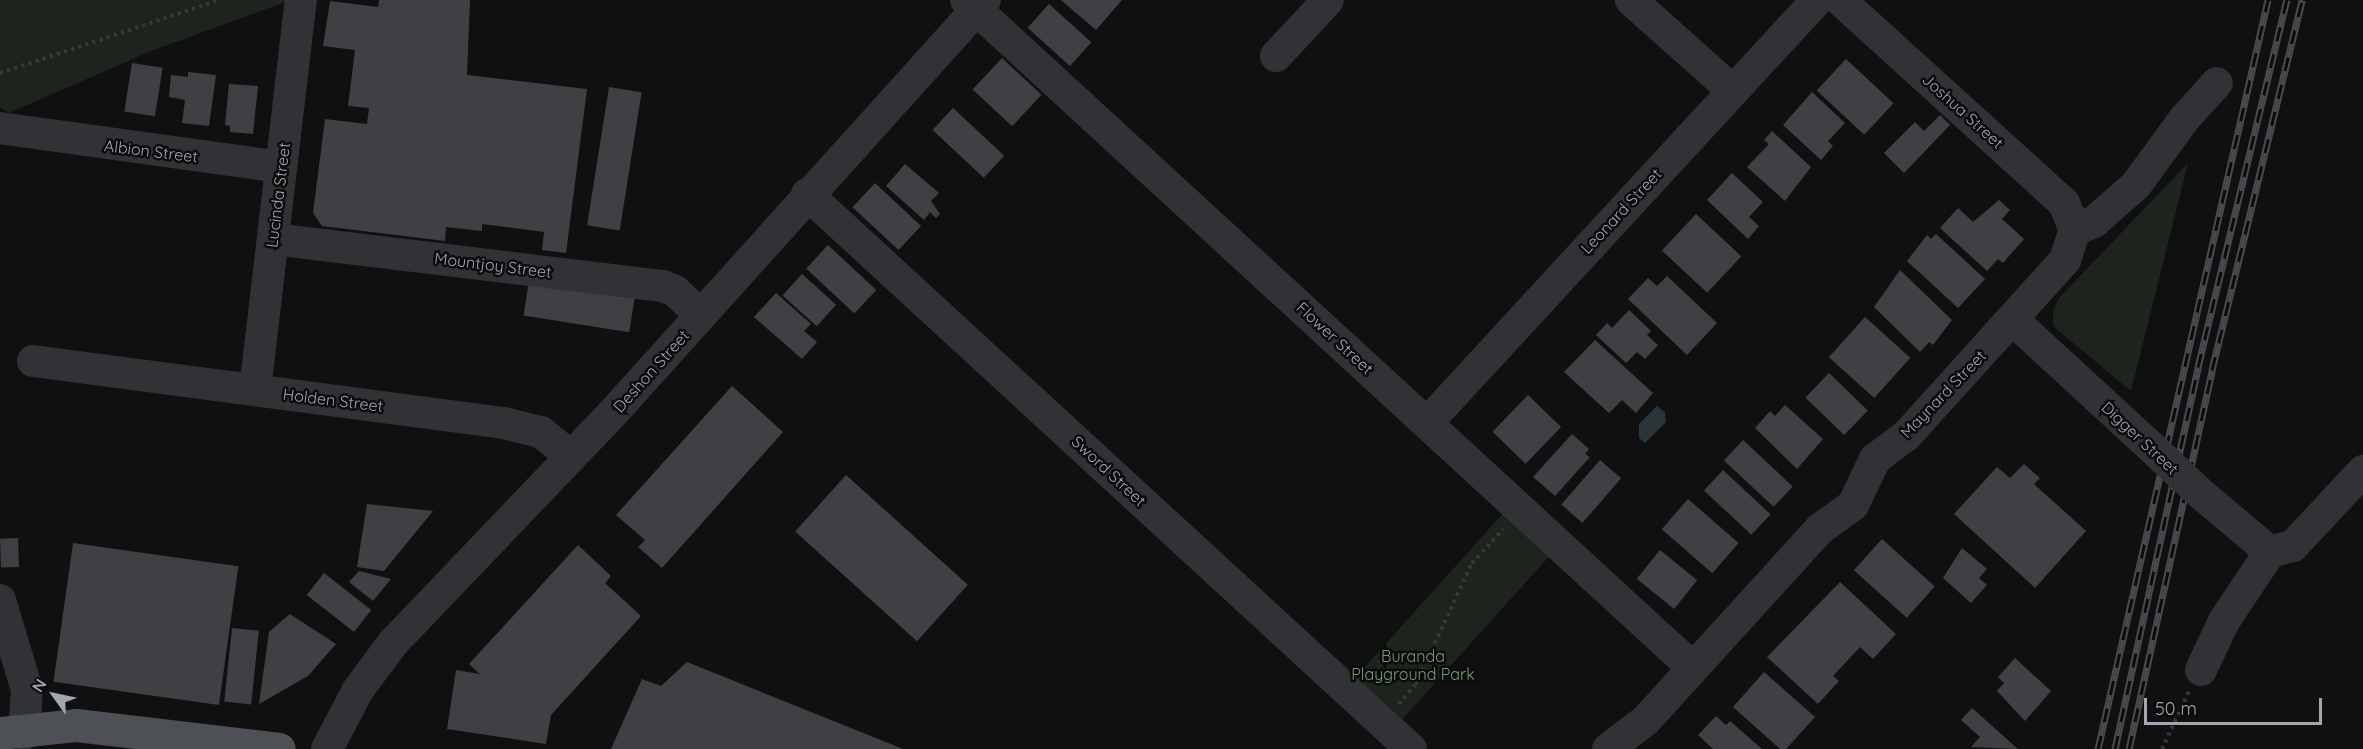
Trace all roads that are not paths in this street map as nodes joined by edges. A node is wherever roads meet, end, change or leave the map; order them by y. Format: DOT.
graph roads {
  1 [pos="301,0"];
  2 [pos="1328,0"];
  3 [pos="1631,0"];
  4 [pos="1817,0"];
  5 [pos="1840,0"];
  6 [pos="976,3"];
  7 [pos="1276,56"];
  8 [pos="2217,83"];
  9 [pos="1732,91"];
  10 [pos="7,131"];
  11 [pos="281,167"];
  12 [pos="807,194"];
  13 [pos="2076,230"];
  14 [pos="273,239"];
  15 [pos="701,315"];
  16 [pos="2013,320"];
  17 [pos="33,361"];
  18 [pos="255,390"];
  19 [pos="1426,423"];
  20 [pos="571,456"];
  21 [pos="2363,471"];
  22 [pos="2270,552"];
  23 [pos="0,600"];
  24 [pos="1693,668"];
  25 [pos="2201,670"];
  26 [pos="25,738"];
  27 [pos="279,749"];
  28 [pos="327,749"];
  29 [pos="1411,749"];
  30 [pos="1608,749"];
  1 -- 11 [label="street, Lucinda Street"];
  2 -- 7 [label="street"];
  3 -- 9 [label="street"];
  4 -- 9 [label="street, Leonard Street"];
  5 -- 13 [label="street, Joshua Street"];
  6 -- 12 [label="street, Deshon Street"];
  6 -- 19 [label="street, Flower Street"];
  8 -- 13 [label="street"];
  9 -- 19 [label="street, Leonard Street"];
  10 -- 11 [label="street, Albion Street"];
  11 -- 14 [label="street, Lucinda Street"];
  12 -- 15 [label="street, Deshon Street"];
  12 -- 29 [label="street, Sword Street"];
  13 -- 16 [label="street, Maynard Street"];
  14 -- 15 [label="street, Mountjoy Street"];
  14 -- 18 [label="street, Lucinda Street"];
  15 -- 20 [label="street, Deshon Street"];
  16 -- 22 [label="street, Digger Street, bridge"];
  16 -- 24 [label="street, Maynard Street"];
  17 -- 18 [label="street, Holden Street"];
  18 -- 20 [label="street, Holden Street"];
  19 -- 24 [label="street, Flower Street"];
  20 -- 28 [label="street, Deshon Street"];
  21 -- 22 [label="street"];
  22 -- 25 [label="street"];
  23 -- 26 [label="street"];
  24 -- 30 [label="street, Maynard Street"];
  26 -- 27 [label="main road"];
}
